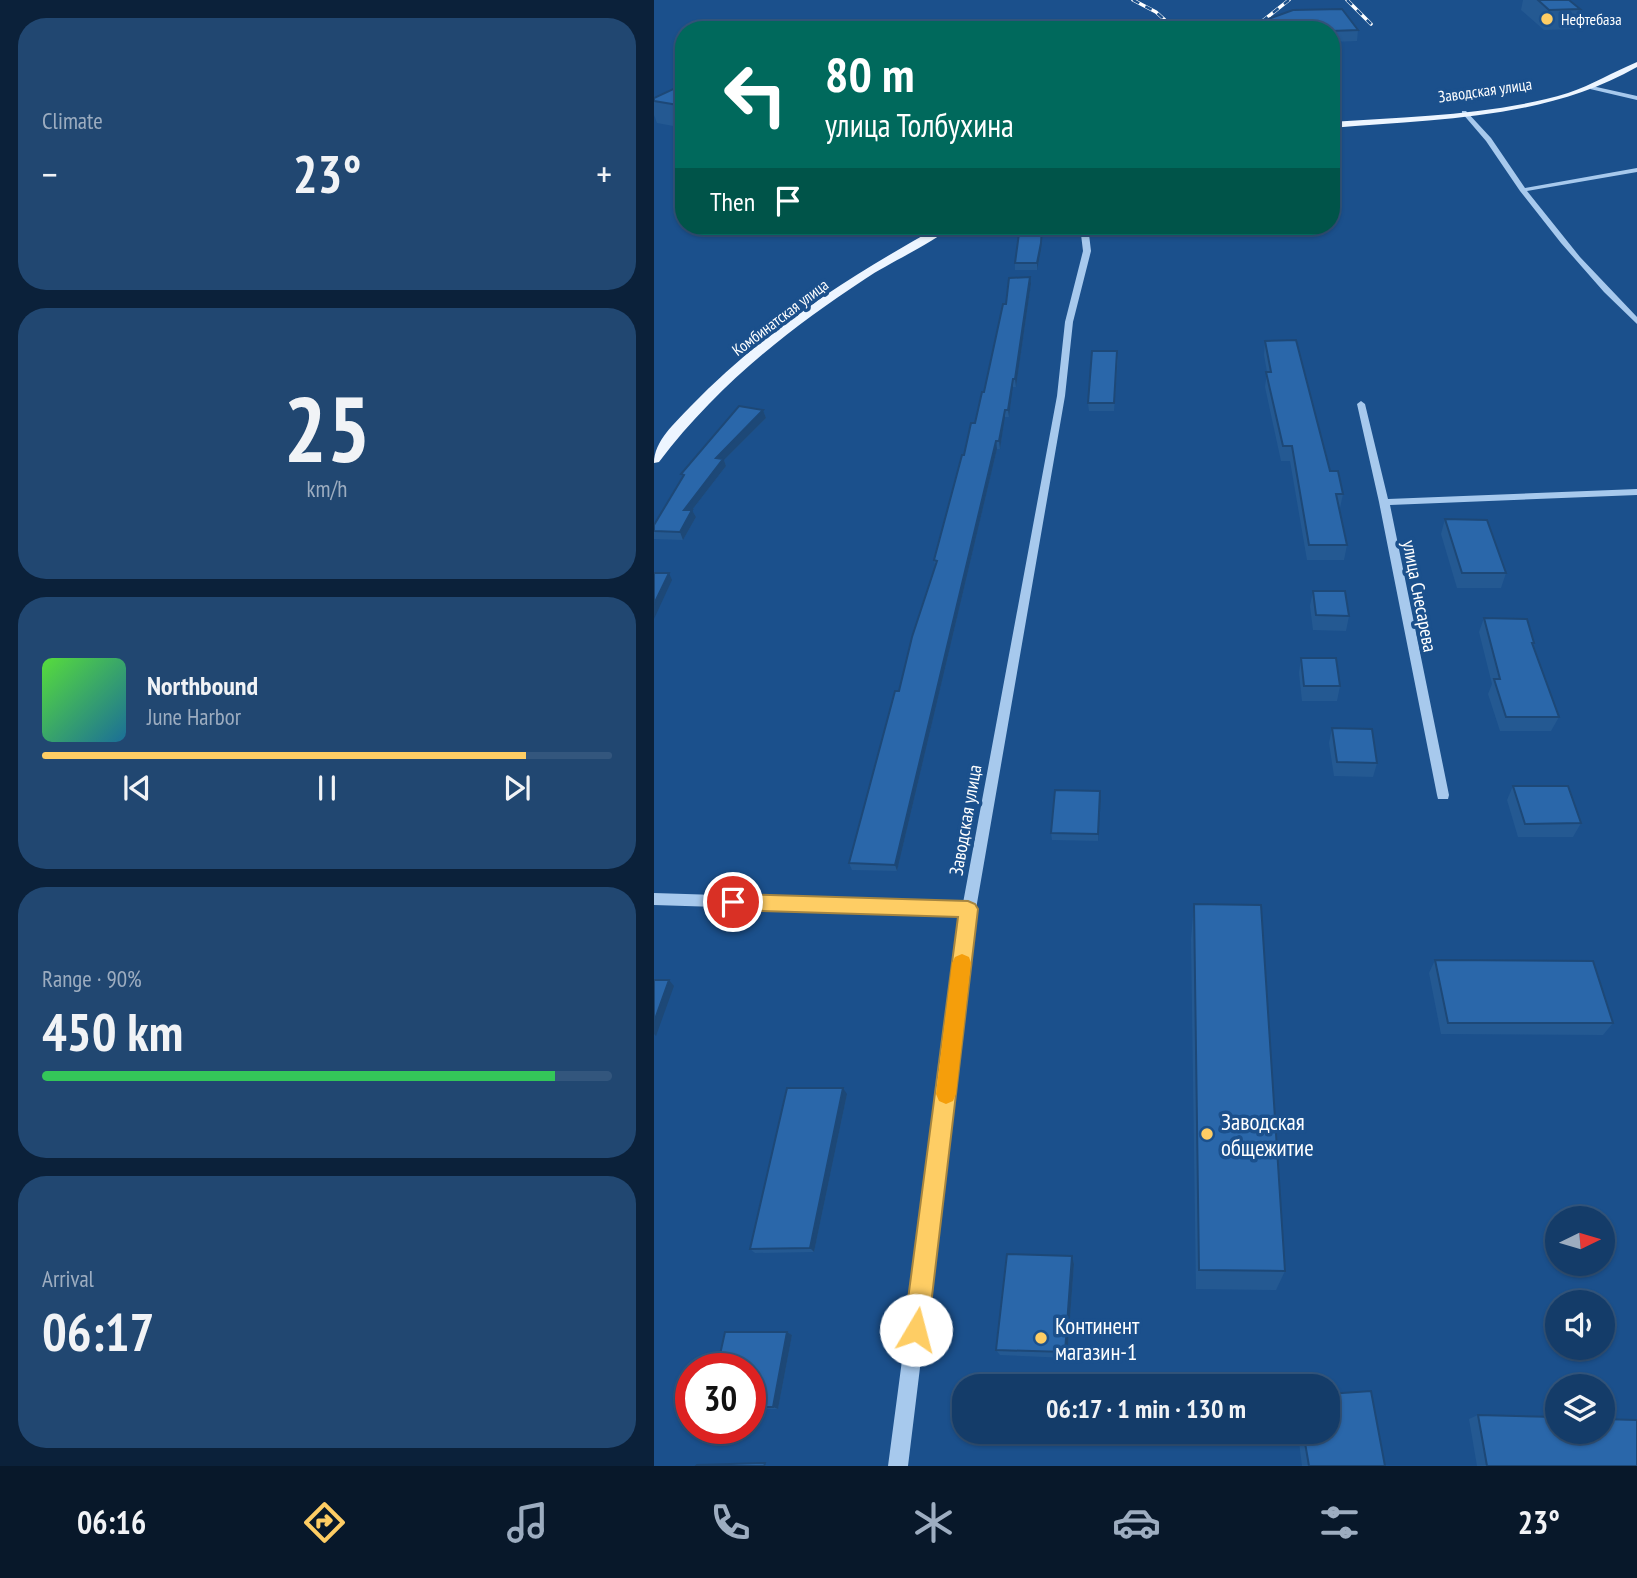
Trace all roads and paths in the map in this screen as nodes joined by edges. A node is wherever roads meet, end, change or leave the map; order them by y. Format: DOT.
graph roads {
  1 [pos="1636,64"];
  2 [pos="1592,88"];
  3 [pos="1636,98"];
  4 [pos="1464,113"];
  5 [pos="1340,124"];
  6 [pos="1636,170"];
  7 [pos="1522,190"];
  8 [pos="932,235"];
  9 [pos="1085,235"];
  10 [pos="1636,322"];
  11 [pos="1361,404"];
  12 [pos="654,459"];
  13 [pos="1636,492"];
  14 [pos="1384,502"];
  15 [pos="1443,795"];
  16 [pos="654,900"];
  17 [pos="968,909"];
  18 [pos="898,1466"];
  1 -- 2 [label="main road, Заводская улица"];
  2 -- 3 [label="street"];
  2 -- 4 [label="main road, Заводская улица"];
  4 -- 5 [label="main road, Заводская улица"];
  4 -- 7 [label="street"];
  6 -- 7 [label="street"];
  7 -- 10 [label="street"];
  8 -- 12 [label="main road, Комбинатская улица"];
  9 -- 17 [label="street, Заводская улица"];
  11 -- 14 [label="street, улица Снесарева"];
  13 -- 14 [label="street"];
  14 -- 15 [label="street, улица Снесарева"];
  16 -- 17 [label="street"];
  17 -- 18 [label="street, Заводская улица"];
}
